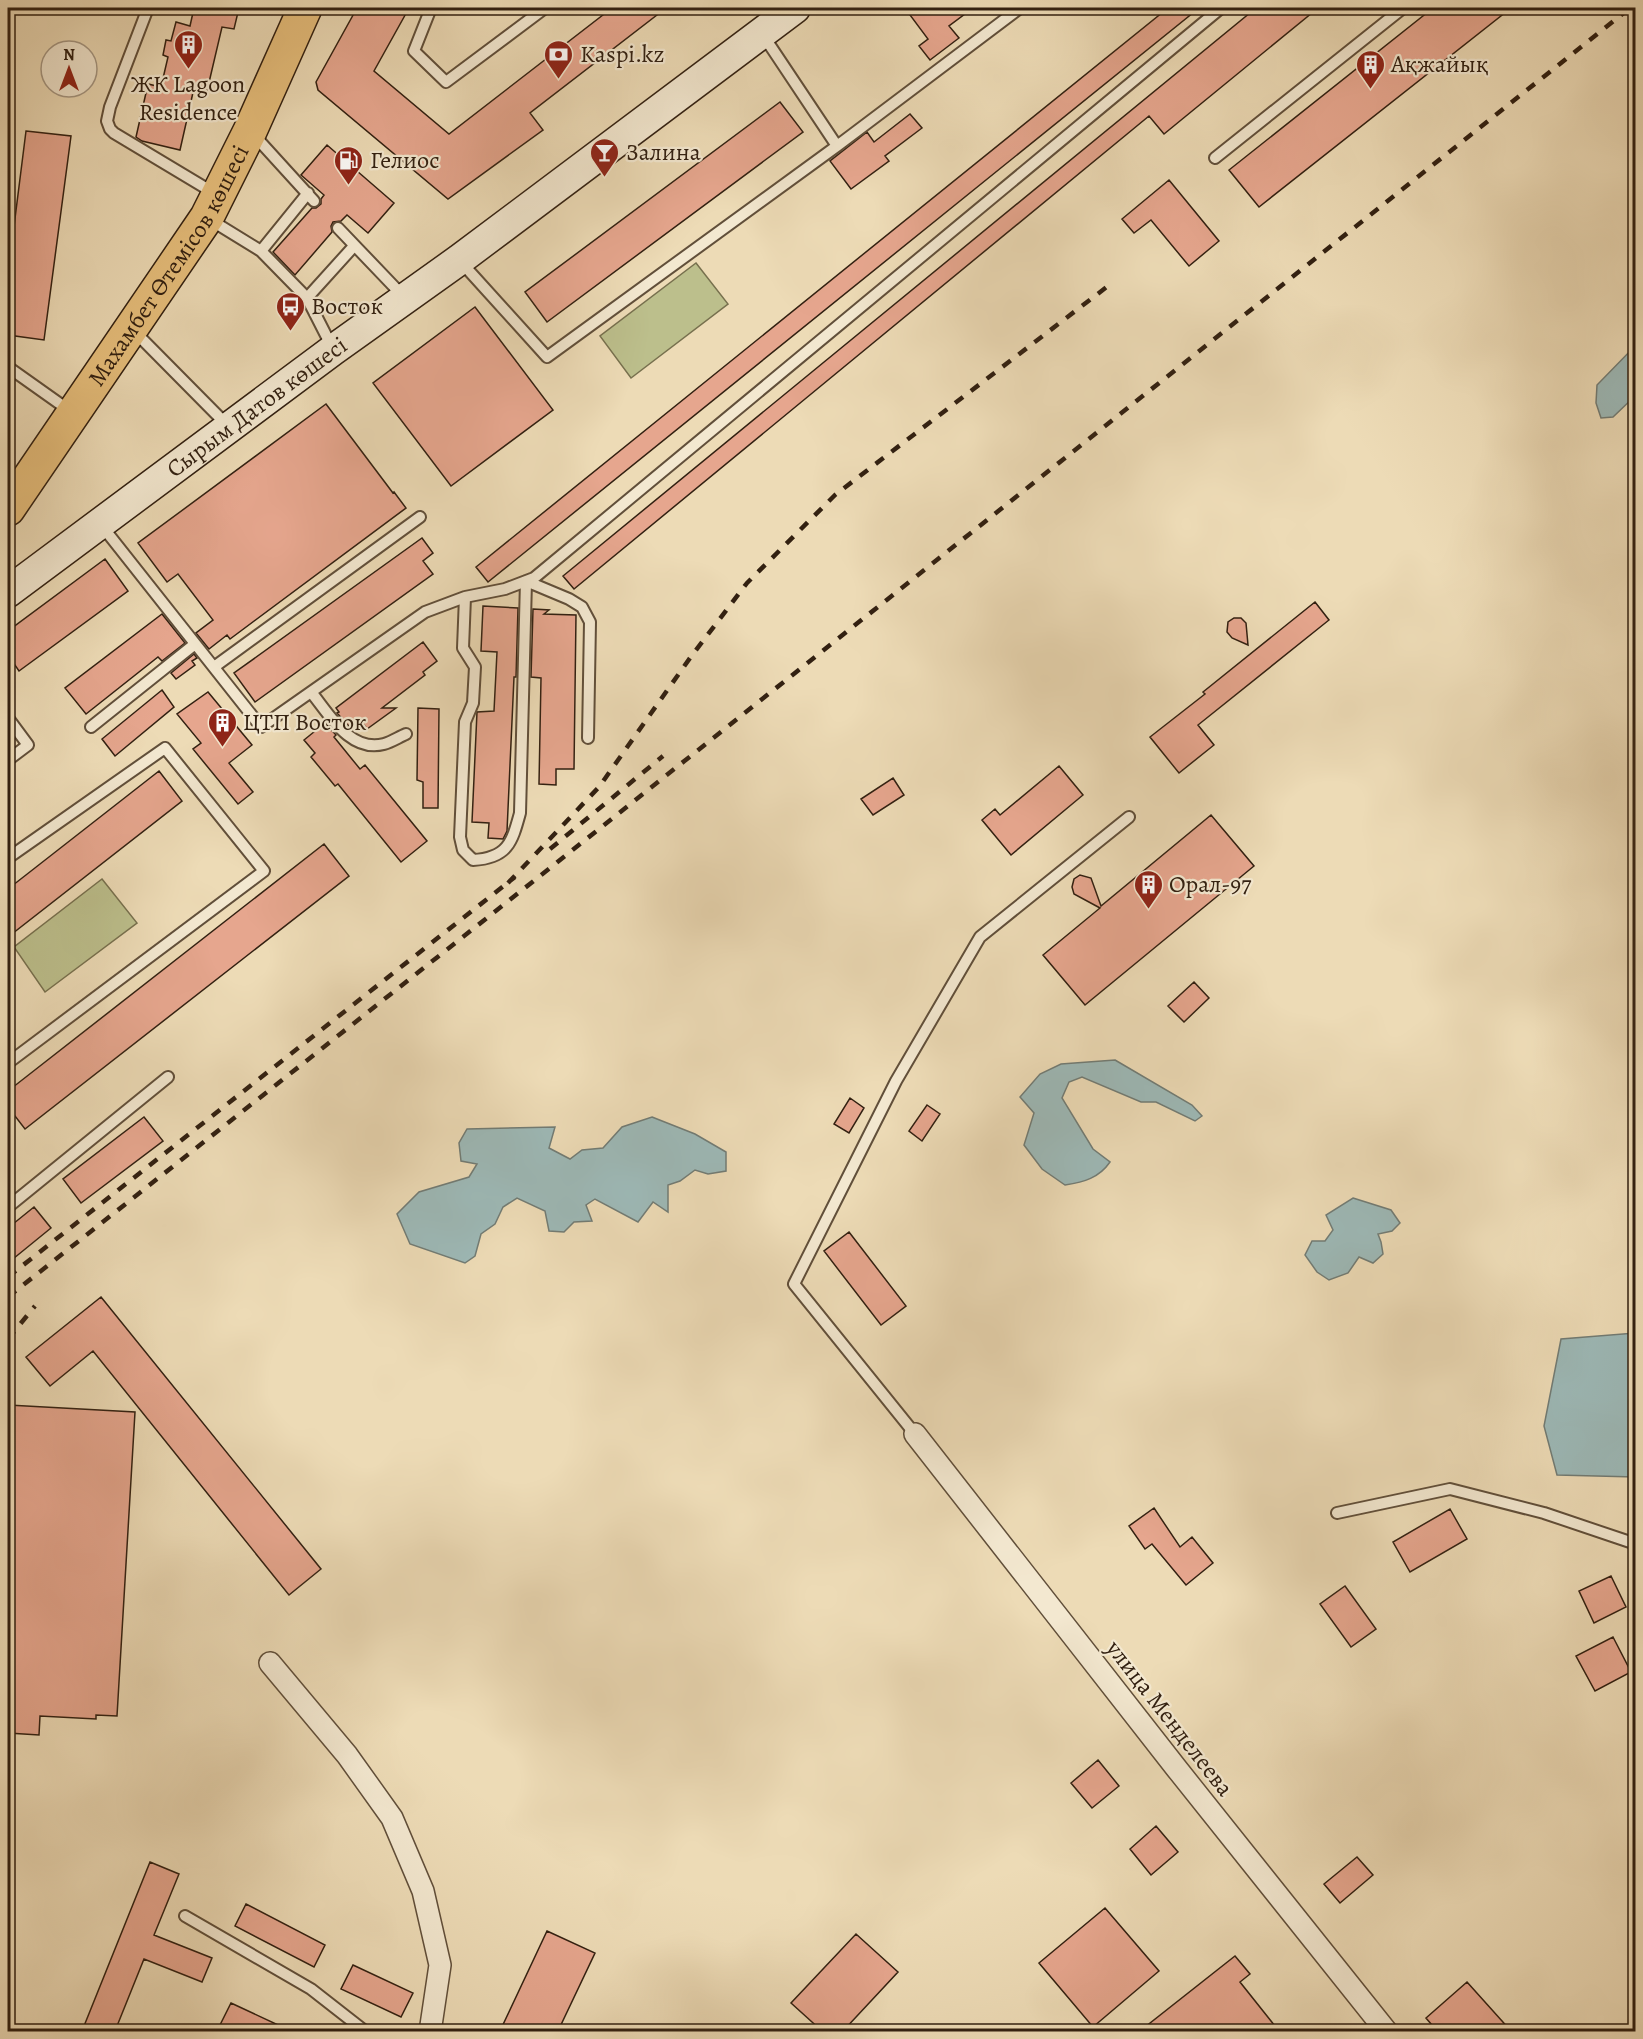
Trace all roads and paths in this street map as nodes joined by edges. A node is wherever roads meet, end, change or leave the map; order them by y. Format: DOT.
graph roads {
  1 [pos="147,8"];
  2 [pos="305,8"];
  3 [pos="431,8"];
  4 [pos="545,8"];
  5 [pos="1020,8"];
  6 [pos="1221,8"];
  7 [pos="1403,8"];
  8 [pos="778,16"];
  9 [pos="250,131"];
  10 [pos="837,146"];
  11 [pos="1215,158"];
  12 [pos="212,206"];
  13 [pos="338,228"];
  14 [pos="354,246"];
  15 [pos="261,250"];
  16 [pos="459,260"];
  17 [pos="307,298"];
  18 [pos="406,299"];
  19 [pos="131,328"];
  20 [pos="333,350"];
  21 [pos="8,367"];
  22 [pos="73,413"];
  23 [pos="229,427"];
  24 [pos="8,509"];
  25 [pos="420,517"];
  26 [pos="100,523"];
  27 [pos="526,581"];
  28 [pos="8,592"];
  29 [pos="465,597"];
  30 [pos="195,644"];
  31 [pos="214,667"];
  32 [pos="311,692"];
  33 [pos="8,718"];
  34 [pos="91,727"];
  35 [pos="406,734"];
  36 [pos="588,738"];
  37 [pos="8,760"];
  38 [pos="1129,817"];
  39 [pos="8,858"];
  40 [pos="8,1063"];
  41 [pos="168,1077"];
  42 [pos="8,1208"];
  43 [pos="915,1434"];
  44 [pos="1336,1514"];
  45 [pos="1635,1544"];
  46 [pos="270,1663"];
  47 [pos="185,1916"];
  48 [pos="366,2031"];
  49 [pos="430,2031"];
  50 [pos="1387,2031"];
  1 -- 12 [label="lane"];
  2 -- 9 [label="main road, Махамбет Өтемісов көшесі"];
  3 -- 4 [label="lane"];
  5 -- 10 [label="lane"];
  6 -- 27 [label="lane"];
  7 -- 11 [label="lane"];
  8 -- 10 [label="lane"];
  8 -- 16 [label="main road, Сырым Датов көшесі"];
  9 -- 12 [label="main road, Махамбет Өтемісов көшесі"];
  9 -- 15 [label="lane"];
  10 -- 16 [label="lane"];
  12 -- 15 [label="lane"];
  12 -- 19 [label="main road, Махамбет Өтемісов көшесі"];
  13 -- 14 [label="lane"];
  14 -- 17 [label="lane"];
  14 -- 18 [label="lane"];
  15 -- 17 [label="lane"];
  16 -- 18 [label="main road, Сырым Датов көшесі"];
  17 -- 20 [label="lane"];
  18 -- 20 [label="main road, Сырым Датов көшесі"];
  19 -- 22 [label="main road, Махамбет Өтемісов көшесі"];
  19 -- 23 [label="lane"];
  20 -- 23 [label="main road, Сырым Датов көшесі"];
  21 -- 22 [label="lane"];
  22 -- 24 [label="main road, Махамбет Өтемісов көшесі"];
  23 -- 26 [label="main road, Сырым Датов көшесі"];
  25 -- 31 [label="lane"];
  26 -- 28 [label="main road, Сырым Датов көшесі"];
  26 -- 30 [label="lane"];
  27 -- 29 [label="lane"];
  27 -- 29 [label="lane"];
  27 -- 36 [label="lane"];
  29 -- 32 [label="lane"];
  30 -- 31 [label="lane"];
  30 -- 34 [label="lane"];
  31 -- 32 [label="lane"];
  32 -- 35 [label="lane"];
  33 -- 37 [label="lane"];
  38 -- 43 [label="lane"];
  39 -- 40 [label="lane"];
  41 -- 42 [label="lane"];
  43 -- 50 [label="street, улица Менделеева"];
  44 -- 45 [label="lane"];
  46 -- 49 [label="street"];
  47 -- 48 [label="lane"];
}
